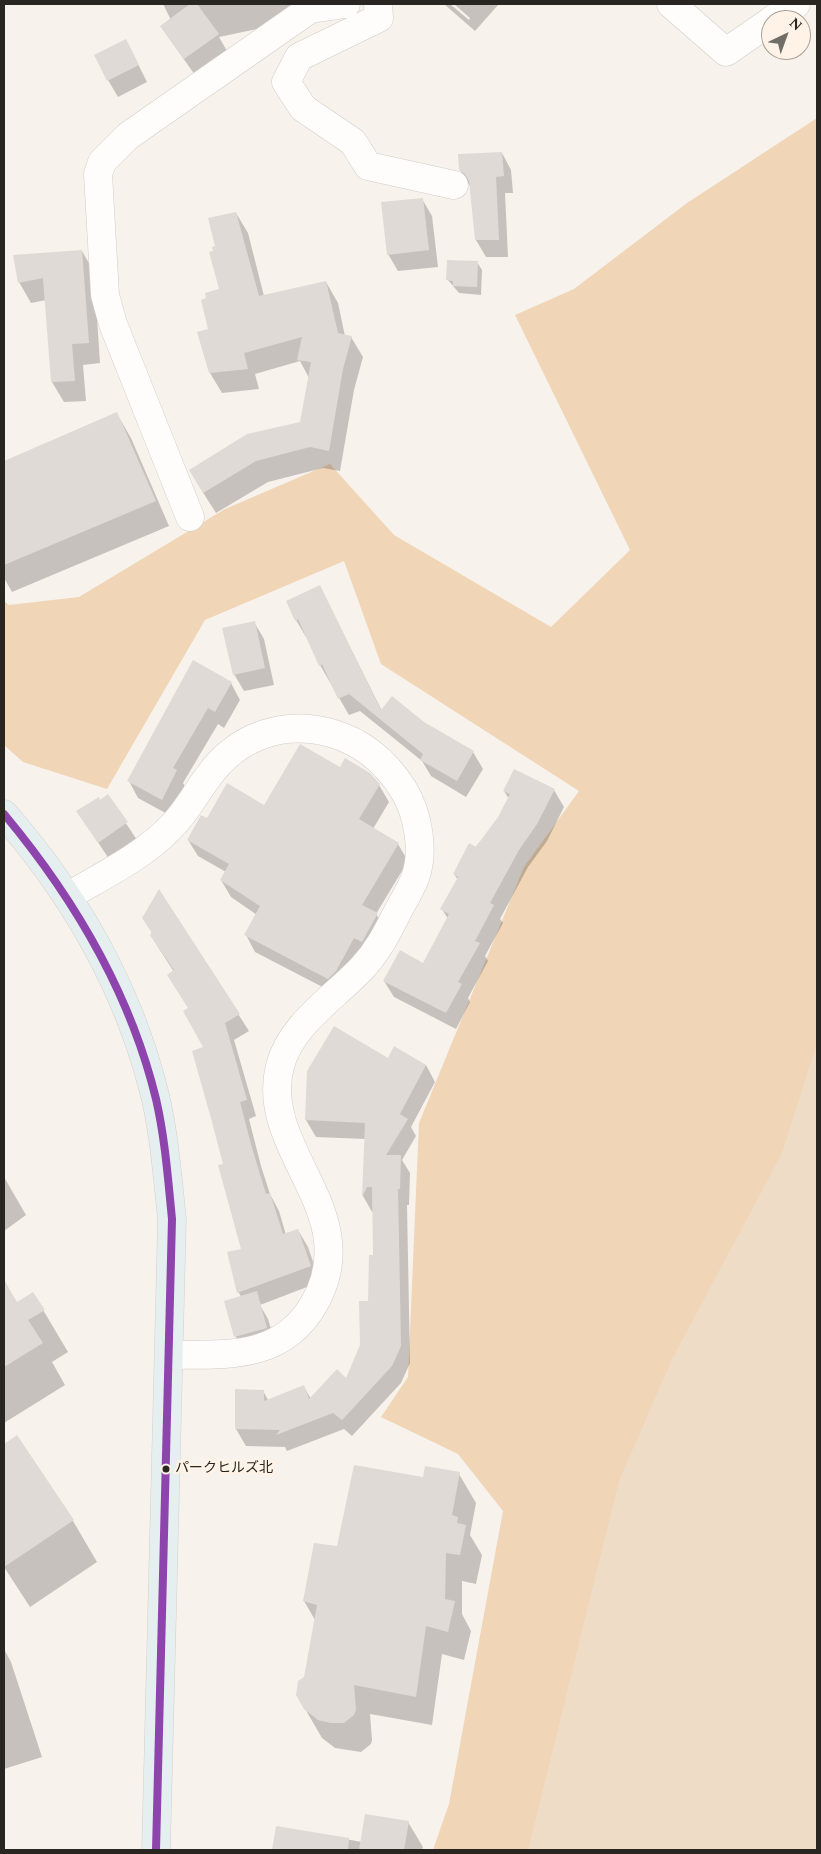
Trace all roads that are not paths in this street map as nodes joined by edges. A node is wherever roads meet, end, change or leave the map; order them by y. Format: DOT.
graph roads {
  1 [pos="346,4"];
  2 [pos="378,4"];
  3 [pos="671,4"];
  4 [pos="309,7"];
  5 [pos="761,28"];
  6 [pos="454,185"];
  7 [pos="190,517"];
  8 [pos="4,814"];
  9 [pos="68,896"];
  10 [pos="169,1355"];
  11 [pos="156,1850"];
  1 -- 4 [label="street"];
  2 -- 6 [label="street"];
  3 -- 5 [label="street"];
  4 -- 7 [label="street"];
  8 -- 9 [label="main road"];
  9 -- 10 [label="main road"];
  9 -- 10 [label="street"];
  10 -- 11 [label="main road"];
}
